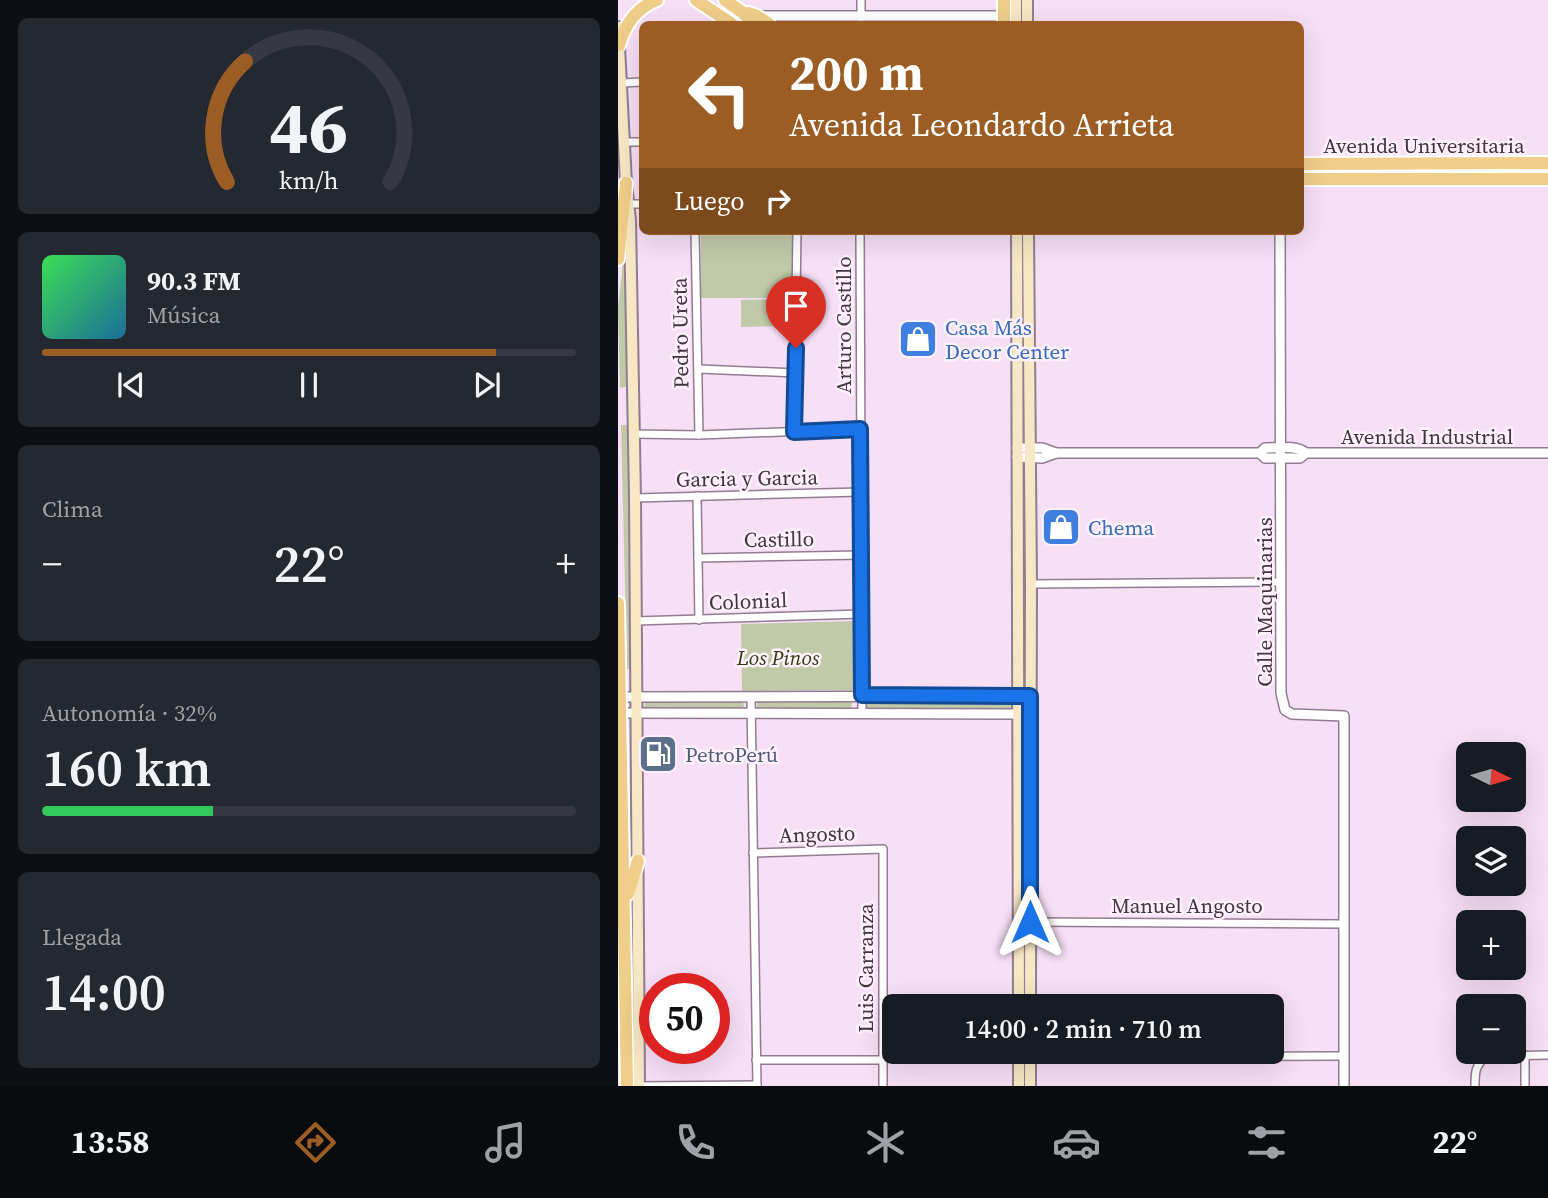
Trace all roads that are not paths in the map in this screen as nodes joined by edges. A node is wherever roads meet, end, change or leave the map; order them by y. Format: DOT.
graph roads {
  1 [pos="657,0"];
  2 [pos="696,0"];
  3 [pos="725,0"];
  4 [pos="861,0"];
  5 [pos="1004,0"];
  6 [pos="1016,0"];
  7 [pos="1027,0"];
  8 [pos="790,16"];
  9 [pos="861,17"];
  10 [pos="756,20"];
  11 [pos="1010,20"];
  12 [pos="728,21"];
  13 [pos="786,21"];
  14 [pos="1027,21"];
  15 [pos="618,27"];
  16 [pos="619,45"];
  17 [pos="622,82"];
  18 [pos="639,82"];
  19 [pos="624,142"];
  20 [pos="639,142"];
  21 [pos="1548,163"];
  22 [pos="1304,164"];
  23 [pos="1397,164"];
  24 [pos="1304,179"];
  25 [pos="1397,179"];
  26 [pos="1548,179"];
  27 [pos="626,183"];
  28 [pos="628,204"];
  29 [pos="639,204"];
  30 [pos="695,235"];
  31 [pos="796,235"];
  32 [pos="860,235"];
  33 [pos="1017,235"];
  34 [pos="1028,235"];
  35 [pos="1280,235"];
  36 [pos="618,259"];
  37 [pos="699,369"];
  38 [pos="796,373"];
  39 [pos="860,429"];
  40 [pos="794,432"];
  41 [pos="633,434"];
  42 [pos="699,435"];
  43 [pos="1017,453"];
  44 [pos="1030,453"];
  45 [pos="1281,453"];
  46 [pos="1548,453"];
  47 [pos="860,492"];
  48 [pos="697,496"];
  49 [pos="635,498"];
  50 [pos="861,555"];
  51 [pos="698,558"];
  52 [pos="1281,582"];
  53 [pos="1031,584"];
  54 [pos="618,603"];
  55 [pos="862,614"];
  56 [pos="699,620"];
  57 [pos="636,621"];
  58 [pos="862,695"];
  59 [pos="619,696"];
  60 [pos="1024,696"];
  61 [pos="636,697"];
  62 [pos="751,697"];
  63 [pos="862,712"];
  64 [pos="619,713"];
  65 [pos="636,713"];
  66 [pos="751,713"];
  67 [pos="1024,714"];
  68 [pos="637,792"];
  69 [pos="620,804"];
  70 [pos="883,849"];
  71 [pos="753,853"];
  72 [pos="638,861"];
  73 [pos="624,908"];
  74 [pos="1030,922"];
  75 [pos="1344,924"];
  76 [pos="883,994"];
  77 [pos="1019,994"];
  78 [pos="1030,994"];
  79 [pos="1526,1055"];
  80 [pos="1548,1055"];
  81 [pos="1284,1056"];
  82 [pos="1344,1056"];
  83 [pos="756,1060"];
  84 [pos="882,1060"];
  85 [pos="883,1064"];
  86 [pos="1019,1064"];
  87 [pos="1030,1064"];
  88 [pos="1478,1064"];
  89 [pos="1525,1064"];
  90 [pos="1475,1082"];
  91 [pos="757,1085"];
  92 [pos="627,1086"];
  93 [pos="638,1086"];
  94 [pos="883,1086"];
  95 [pos="1019,1086"];
  96 [pos="1030,1086"];
  97 [pos="1344,1086"];
  98 [pos="1525,1086"];
  1 -- 16 [label="main road"];
  2 -- 12 [label="main road"];
  3 -- 10 [label="main road"];
  4 -- 9 [label="street"];
  5 -- 11 [label="main road"];
  6 -- 11 [label="main road"];
  7 -- 14 [label="main road"];
  8 -- 9 [label="street"];
  8 -- 10 [label="street"];
  8 -- 13 [label="street"];
  9 -- 11 [label="street"];
  15 -- 16 [label="main road"];
  16 -- 17 [label="main road"];
  17 -- 18 [label="street"];
  17 -- 19 [label="main road"];
  19 -- 20 [label="street"];
  19 -- 27 [label="main road"];
  21 -- 23 [label="main road, Avenida Universitaria"];
  22 -- 23 [label="main road, Avenida Universitaria"];
  23 -- 25 [label="main road"];
  24 -- 25 [label="main road, Avenida Universitaria"];
  25 -- 26 [label="main road, Avenida Universitaria"];
  27 -- 28 [label="main road"];
  27 -- 36 [label="main road"];
  28 -- 29 [label="street"];
  28 -- 41 [label="main road"];
  30 -- 37 [label="street, Pedro Ureta"];
  31 -- 38 [label="street"];
  32 -- 39 [label="street, Arturo Castillo"];
  33 -- 43 [label="main road"];
  34 -- 44 [label="main road"];
  35 -- 45 [label="street, Calle Maquinarias"];
  37 -- 38 [label="street"];
  37 -- 42 [label="street, Pedro Ureta"];
  38 -- 40 [label="street"];
  39 -- 40 [label="street"];
  39 -- 47 [label="street, Arturo Castillo"];
  40 -- 42 [label="street"];
  41 -- 42 [label="street"];
  41 -- 49 [label="main road"];
  43 -- 44 [label="street, Avenida Industrial"];
  43 -- 60 [label="main road"];
  44 -- 45 [label="street, Avenida Industrial"];
  44 -- 53 [label="main road"];
  45 -- 46 [label="street, Avenida Industrial"];
  45 -- 52 [label="street, Calle Maquinarias"];
  47 -- 48 [label="street, Garcia y Garcia"];
  47 -- 50 [label="street, Arturo Castillo"];
  48 -- 49 [label="street, Garcia y Garcia"];
  48 -- 51 [label="street"];
  49 -- 57 [label="main road"];
  50 -- 51 [label="street, Castillo"];
  50 -- 55 [label="street, Arturo Castillo"];
  51 -- 56 [label="street"];
  52 -- 53 [label="street"];
  52 -- 75 [label="street, Calle Maquinarias"];
  53 -- 60 [label="main road"];
  54 -- 59 [label="main road"];
  55 -- 56 [label="street, Colonial"];
  55 -- 58 [label="street, Arturo Castillo"];
  56 -- 57 [label="street, Colonial"];
  57 -- 61 [label="main road"];
  58 -- 60 [label="street"];
  58 -- 62 [label="street"];
  58 -- 63 [label="street, Arturo Castillo"];
  59 -- 61 [label="street"];
  59 -- 64 [label="main road"];
  60 -- 67 [label="main road"];
  61 -- 62 [label="street"];
  61 -- 65 [label="main road"];
  62 -- 66 [label="street"];
  63 -- 66 [label="street"];
  63 -- 67 [label="street"];
  64 -- 65 [label="street"];
  64 -- 69 [label="main road"];
  65 -- 66 [label="street"];
  65 -- 68 [label="main road"];
  66 -- 71 [label="street"];
  67 -- 74 [label="main road"];
  67 -- 77 [label="main road"];
  68 -- 69 [label="street"];
  68 -- 72 [label="main road"];
  69 -- 73 [label="main road"];
  70 -- 71 [label="street, Angosto"];
  70 -- 76 [label="street, Luis Carranza"];
  71 -- 83 [label="street"];
  72 -- 73 [label="main road"];
  72 -- 93 [label="main road"];
  73 -- 92 [label="main road"];
  74 -- 75 [label="street, Manuel Angosto"];
  74 -- 78 [label="main road"];
  75 -- 82 [label="street, Calle Maquinarias"];
  79 -- 80 [label="street"];
  81 -- 82 [label="street"];
  82 -- 97 [label="street, Calle Maquinarias"];
  83 -- 84 [label="street"];
  83 -- 91 [label="street"];
  85 -- 94 [label="street, Luis Carranza"];
  86 -- 95 [label="main road"];
  87 -- 96 [label="main road"];
  88 -- 90 [label="street"];
  89 -- 98 [label="street"];
  91 -- 93 [label="street"];
}
